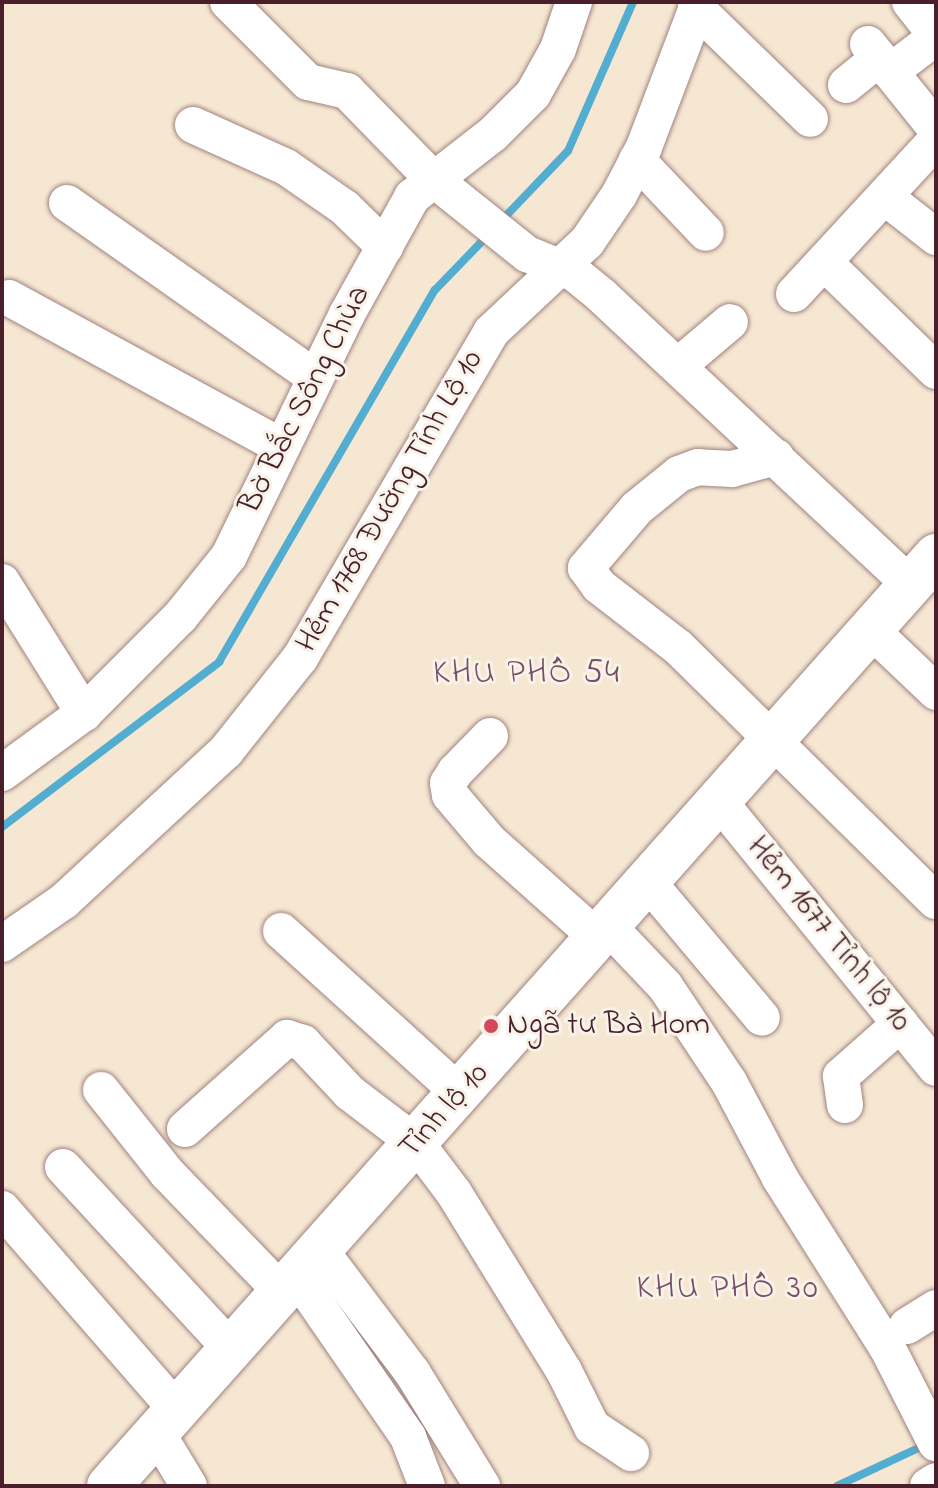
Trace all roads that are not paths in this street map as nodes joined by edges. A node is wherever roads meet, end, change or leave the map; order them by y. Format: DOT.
graph roads {
  1 [pos="228,2"];
  2 [pos="574,2"];
  3 [pos="910,2"];
  4 [pos="697,5"];
  5 [pos="936,36"];
  6 [pos="879,58"];
  7 [pos="846,85"];
  8 [pos="810,119"];
  9 [pos="193,125"];
  10 [pos="936,129"];
  11 [pos="936,140"];
  12 [pos="637,160"];
  13 [pos="432,178"];
  14 [pos="885,197"];
  15 [pos="67,203"];
  16 [pos="706,233"];
  17 [pos="936,237"];
  18 [pos="385,247"];
  19 [pos="542,261"];
  20 [pos="825,263"];
  21 [pos="794,294"];
  22 [pos="9,298"];
  23 [pos="730,322"];
  24 [pos="678,366"];
  25 [pos="936,371"];
  26 [pos="315,377"];
  27 [pos="281,446"];
  28 [pos="776,457"];
  29 [pos="923,570"];
  30 [pos="2,582"];
  31 [pos="871,630"];
  32 [pos="936,692"];
  33 [pos="84,713"];
  34 [pos="490,736"];
  35 [pos="772,741"];
  36 [pos="2,773"];
  37 [pos="719,801"];
  38 [pos="648,882"];
  39 [pos="936,901"];
  40 [pos="281,931"];
  41 [pos="604,932"];
  42 [pos="2,944"];
  43 [pos="762,1018"];
  44 [pos="900,1024"];
  45 [pos="936,1068"];
  46 [pos="101,1090"];
  47 [pos="461,1094"];
  48 [pos="845,1105"];
  49 [pos="185,1129"];
  50 [pos="417,1144"];
  51 [pos="63,1167"];
  52 [pos="2,1209"];
  53 [pos="300,1273"];
  54 [pos="231,1349"];
  55 [pos="167,1421"];
  56 [pos="929,1429"];
  57 [pos="631,1453"];
  58 [pos="936,1481"];
  59 [pos="109,1486"];
  60 [pos="189,1486"];
  61 [pos="427,1486"];
  62 [pos="482,1486"];
  63 [pos="928,1486"];
  1 -- 13 [label="street"];
  2 -- 13 [label="street, Bờ Bắc Sông Chùa"];
  3 -- 5 [label="street"];
  4 -- 8 [label="street"];
  4 -- 12 [label="street, Hẻm 1768 Đường Tỉnh Lộ 10"];
  5 -- 6 [label="street"];
  6 -- 7 [label="street"];
  6 -- 10 [label="street"];
  9 -- 18 [label="street"];
  11 -- 14 [label="street"];
  12 -- 16 [label="street"];
  12 -- 19 [label="street, Hẻm 1768 Đường Tỉnh Lộ 10"];
  13 -- 18 [label="street, Bờ Bắc Sông Chùa"];
  13 -- 19 [label="street"];
  14 -- 17 [label="street"];
  14 -- 20 [label="street"];
  15 -- 26 [label="street"];
  18 -- 26 [label="street, Bờ Bắc Sông Chùa"];
  19 -- 24 [label="street"];
  19 -- 42 [label="street, Hẻm 1768 Đường Tỉnh Lộ 10"];
  20 -- 21 [label="street"];
  20 -- 25 [label="street"];
  22 -- 27 [label="street"];
  23 -- 24 [label="street"];
  24 -- 28 [label="street"];
  26 -- 27 [label="street, Bờ Bắc Sông Chùa"];
  27 -- 33 [label="street, Bờ Bắc Sông Chùa"];
  28 -- 29 [label="street"];
  28 -- 35 [label="street"];
  29 -- 31 [label="main road, Tỉnh lộ 10"];
  30 -- 33 [label="street"];
  31 -- 32 [label="street"];
  31 -- 35 [label="main road, Tỉnh lộ 10"];
  33 -- 36 [label="street, Bờ Bắc Sông Chùa"];
  34 -- 41 [label="street"];
  35 -- 37 [label="main road, Tỉnh lộ 10"];
  35 -- 39 [label="street"];
  37 -- 38 [label="main road, Tỉnh lộ 10"];
  37 -- 44 [label="street, Hẻm 1677 Tỉnh lộ 10"];
  38 -- 41 [label="main road, Tỉnh lộ 10"];
  38 -- 43 [label="street"];
  40 -- 47 [label="street"];
  41 -- 47 [label="main road, Tỉnh lộ 10"];
  41 -- 56 [label="street"];
  44 -- 45 [label="street, Hẻm 1677 Tỉnh lộ 10"];
  44 -- 48 [label="street"];
  46 -- 53 [label="street"];
  47 -- 50 [label="main road, Tỉnh lộ 10"];
  49 -- 50 [label="street"];
  50 -- 53 [label="main road, Tỉnh lộ 10"];
  50 -- 57 [label="street"];
  51 -- 54 [label="street"];
  52 -- 55 [label="street"];
  53 -- 54 [label="main road, Tỉnh lộ 10"];
  53 -- 61 [label="street"];
  53 -- 62 [label="street"];
  54 -- 55 [label="main road, Tỉnh lộ 10"];
  55 -- 59 [label="main road, Tỉnh lộ 10"];
  55 -- 60 [label="street"];
  58 -- 63 [label="street"];
}
